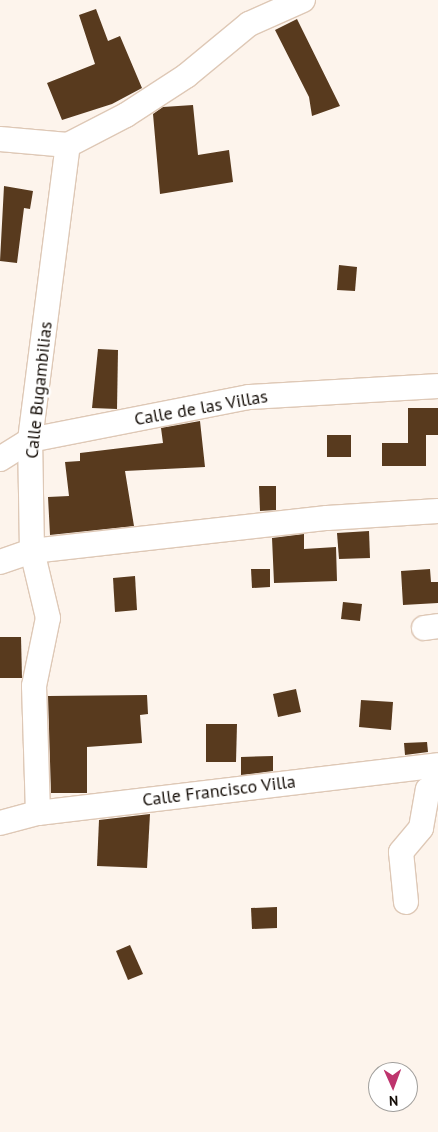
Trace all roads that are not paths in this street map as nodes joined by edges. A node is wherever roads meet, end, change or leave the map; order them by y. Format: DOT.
graph roads {
  1 [pos="303,0"];
  2 [pos="0,139"];
  3 [pos="68,145"];
  4 [pos="438,386"];
  5 [pos="30,440"];
  6 [pos="0,459"];
  7 [pos="438,511"];
  8 [pos="32,551"];
  9 [pos="0,562"];
  10 [pos="438,764"];
  11 [pos="438,788"];
  12 [pos="38,813"];
  13 [pos="0,823"];
  14 [pos="406,902"];
  1 -- 3 [label="street"];
  2 -- 3 [label="street"];
  3 -- 5 [label="street, Calle Bugambilias"];
  4 -- 5 [label="street, Calle de las Villas"];
  5 -- 6 [label="street, Calle de las Villas"];
  5 -- 8 [label="street, Calle Bugambilias"];
  7 -- 8 [label="street"];
  8 -- 9 [label="street"];
  8 -- 12 [label="street, Calle Bugambilias"];
  10 -- 12 [label="street, Calle Francisco Villa"];
  11 -- 14 [label="street"];
  12 -- 13 [label="street, Calle Francisco Villa"];
}
